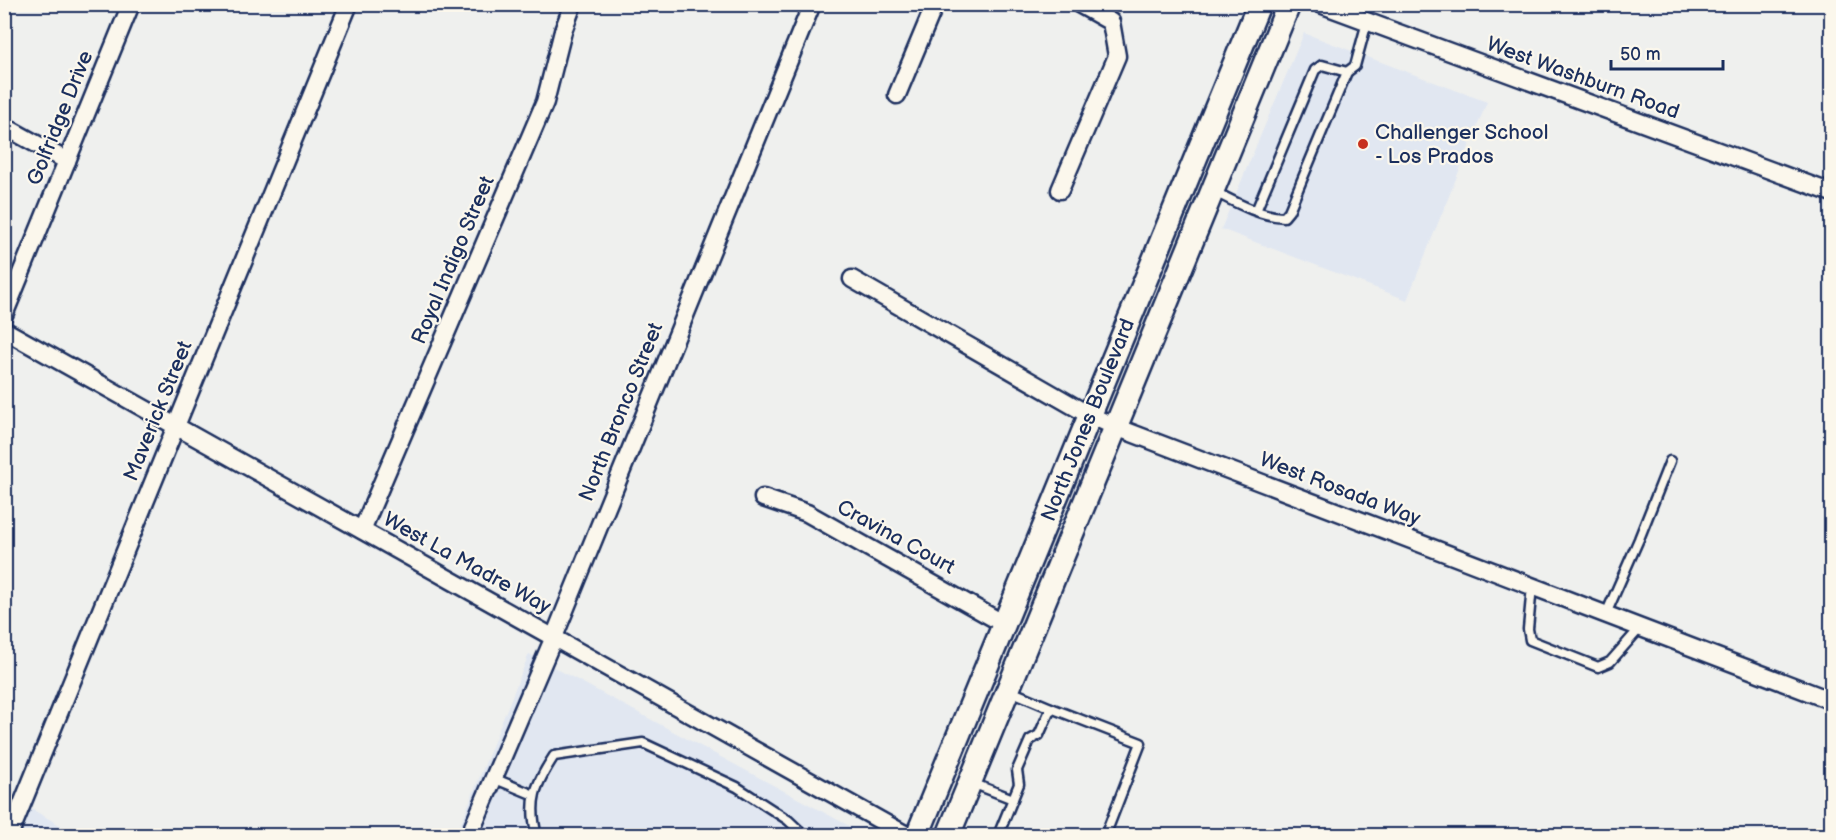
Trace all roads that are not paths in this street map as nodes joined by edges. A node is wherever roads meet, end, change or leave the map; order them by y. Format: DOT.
graph roads {
  1 [pos="131,4"];
  2 [pos="350,4"];
  3 [pos="573,4"];
  4 [pos="812,4"];
  5 [pos="935,4"];
  6 [pos="1079,4"];
  7 [pos="1258,4"];
  8 [pos="1289,4"];
  9 [pos="1320,4"];
  10 [pos="1367,22"];
  11 [pos="1347,72"];
  12 [pos="897,95"];
  13 [pos="4,126"];
  14 [pos="67,161"];
  15 [pos="1060,190"];
  16 [pos="1213,191"];
  17 [pos="1832,193"];
  18 [pos="1256,211"];
  19 [pos="852,279"];
  20 [pos="4,315"];
  21 [pos="4,330"];
  22 [pos="1089,415"];
  23 [pos="176,426"];
  24 [pos="1116,427"];
  25 [pos="1670,460"];
  26 [pos="763,498"];
  27 [pos="362,530"];
  28 [pos="1532,586"];
  29 [pos="1606,614"];
  30 [pos="1004,624"];
  31 [pos="1640,627"];
  32 [pos="554,637"];
  33 [pos="1008,690"];
  34 [pos="1832,701"];
  35 [pos="1051,708"];
  36 [pos="493,778"];
  37 [pos="970,782"];
  38 [pos="534,795"];
  39 [pos="1013,799"];
  40 [pos="999,833"];
  41 [pos="9,836"];
  42 [pos="469,836"];
  43 [pos="537,836"];
  44 [pos="805,836"];
  45 [pos="909,836"];
  46 [pos="917,836"];
  47 [pos="948,836"];
  48 [pos="1105,836"];
  1 -- 14 [label="street, Golfridge Drive"];
  2 -- 23 [label="street, Maverick Street"];
  3 -- 27 [label="street, Royal Indigo Street"];
  4 -- 32 [label="street, North Bronco Street"];
  5 -- 12 [label="street"];
  6 -- 15 [label="street"];
  7 -- 22 [label="main road, North Jones Boulevard"];
  8 -- 16 [label="main road, North Jones Boulevard"];
  9 -- 10 [label="street, West Washburn Road"];
  10 -- 11 [label="lane"];
  10 -- 17 [label="street, West Washburn Road"];
  11 -- 18 [label="lane"];
  11 -- 18 [label="lane"];
  13 -- 14 [label="street"];
  14 -- 20 [label="street, Golfridge Drive"];
  16 -- 18 [label="lane"];
  16 -- 24 [label="main road, North Jones Boulevard"];
  19 -- 22 [label="street, West Rosada Way"];
  21 -- 23 [label="street, West La Madre Way"];
  22 -- 24 [label="street, West Rosada Way"];
  22 -- 30 [label="main road, North Jones Boulevard"];
  23 -- 27 [label="street, West La Madre Way"];
  23 -- 41 [label="street, Maverick Street"];
  24 -- 28 [label="street, West Rosada Way"];
  24 -- 33 [label="main road, North Jones Boulevard"];
  25 -- 29 [label="lane"];
  26 -- 30 [label="street, Cravina Court"];
  27 -- 32 [label="street, West La Madre Way"];
  28 -- 29 [label="street, West Rosada Way"];
  28 -- 31 [label="lane"];
  29 -- 31 [label="street, West Rosada Way"];
  30 -- 46 [label="main road, North Jones Boulevard"];
  31 -- 34 [label="street, West Rosada Way"];
  32 -- 36 [label="street, North Bronco Street"];
  32 -- 45 [label="street, West La Madre Way"];
  33 -- 35 [label="lane"];
  33 -- 37 [label="main road, North Jones Boulevard"];
  35 -- 39 [label="lane"];
  35 -- 48 [label="lane"];
  36 -- 38 [label="lane"];
  36 -- 42 [label="street, North Bronco Street"];
  37 -- 39 [label="lane"];
  37 -- 47 [label="main road, North Jones Boulevard"];
  38 -- 43 [label="lane"];
  38 -- 44 [label="lane"];
  39 -- 40 [label="lane"];
}
